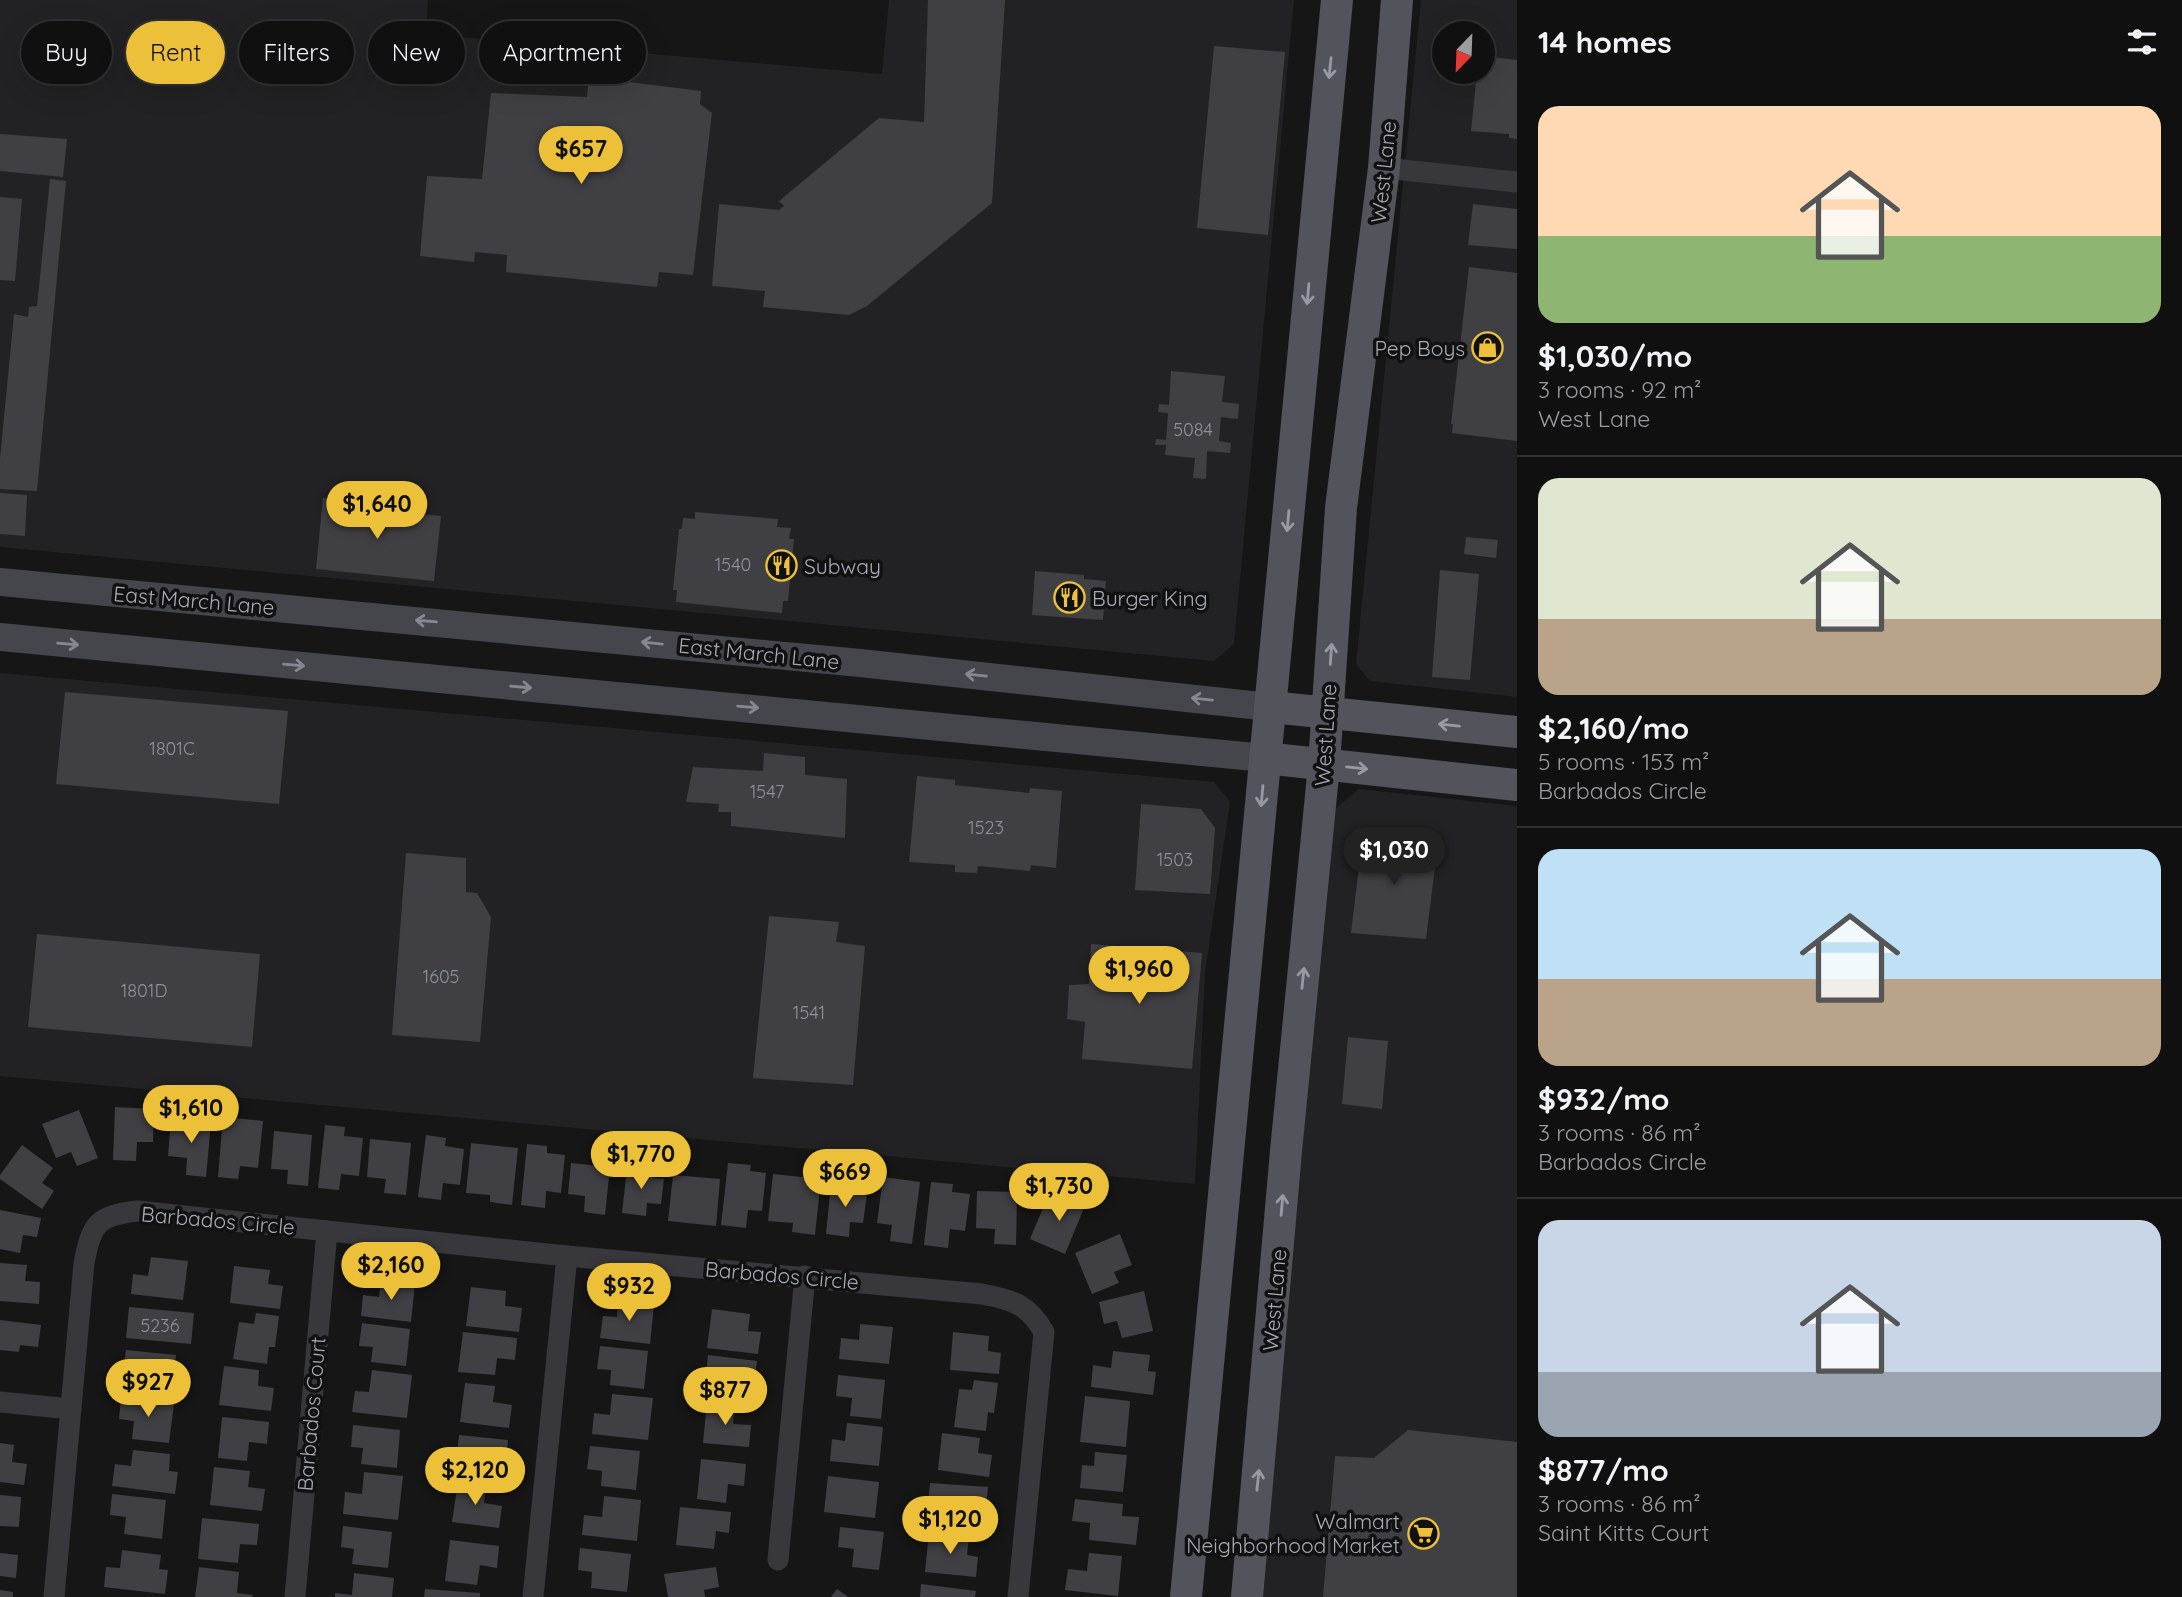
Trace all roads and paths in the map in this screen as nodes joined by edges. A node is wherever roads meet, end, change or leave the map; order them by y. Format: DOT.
graph roads {
  1 [pos="1337,0"];
  2 [pos="1398,0"];
  3 [pos="1384,168"];
  4 [pos="1517,182"];
  5 [pos="0,582"];
  6 [pos="0,638"];
  7 [pos="1270,706"];
  8 [pos="1326,712"];
  9 [pos="1517,732"];
  10 [pos="1265,758"];
  11 [pos="1324,765"];
  12 [pos="1517,785"];
  13 [pos="327,1231"];
  14 [pos="567,1256"];
  15 [pos="805,1276"];
  16 [pos="0,1402"];
  17 [pos="71,1409"];
  18 [pos="778,1560"];
  19 [pos="54,1597"];
  20 [pos="295,1597"];
  21 [pos="533,1597"];
  22 [pos="1018,1597"];
  23 [pos="1186,1597"];
  24 [pos="1247,1597"];
  1 -- 7 [label="main road, one-way"];
  2 -- 3 [label="main road, West Lane"];
  3 -- 4 [label="street"];
  8 -- 3 [label="main road, West Lane, one-way"];
  7 -- 5 [label="main road, East March Lane, one-way"];
  6 -- 10 [label="main road, one-way"];
  7 -- 8 [label="main road, East March Lane"];
  7 -- 10 [label="main road"];
  9 -- 8 [label="main road, East March Lane, one-way"];
  8 -- 11 [label="main road, West Lane"];
  10 -- 11 [label="main road"];
  10 -- 23 [label="main road, one-way"];
  11 -- 12 [label="main road, one-way"];
  24 -- 11 [label="main road, West Lane, one-way"];
  13 -- 14 [label="street, Barbados Circle"];
  13 -- 17 [label="street, Barbados Circle"];
  13 -- 20 [label="street, Barbados Court"];
  14 -- 15 [label="street, Barbados Circle"];
  14 -- 21 [label="street"];
  15 -- 18 [label="street"];
  15 -- 22 [label="street, Barbados Circle"];
  16 -- 17 [label="street"];
  17 -- 19 [label="street, Barbados Circle"];
}
